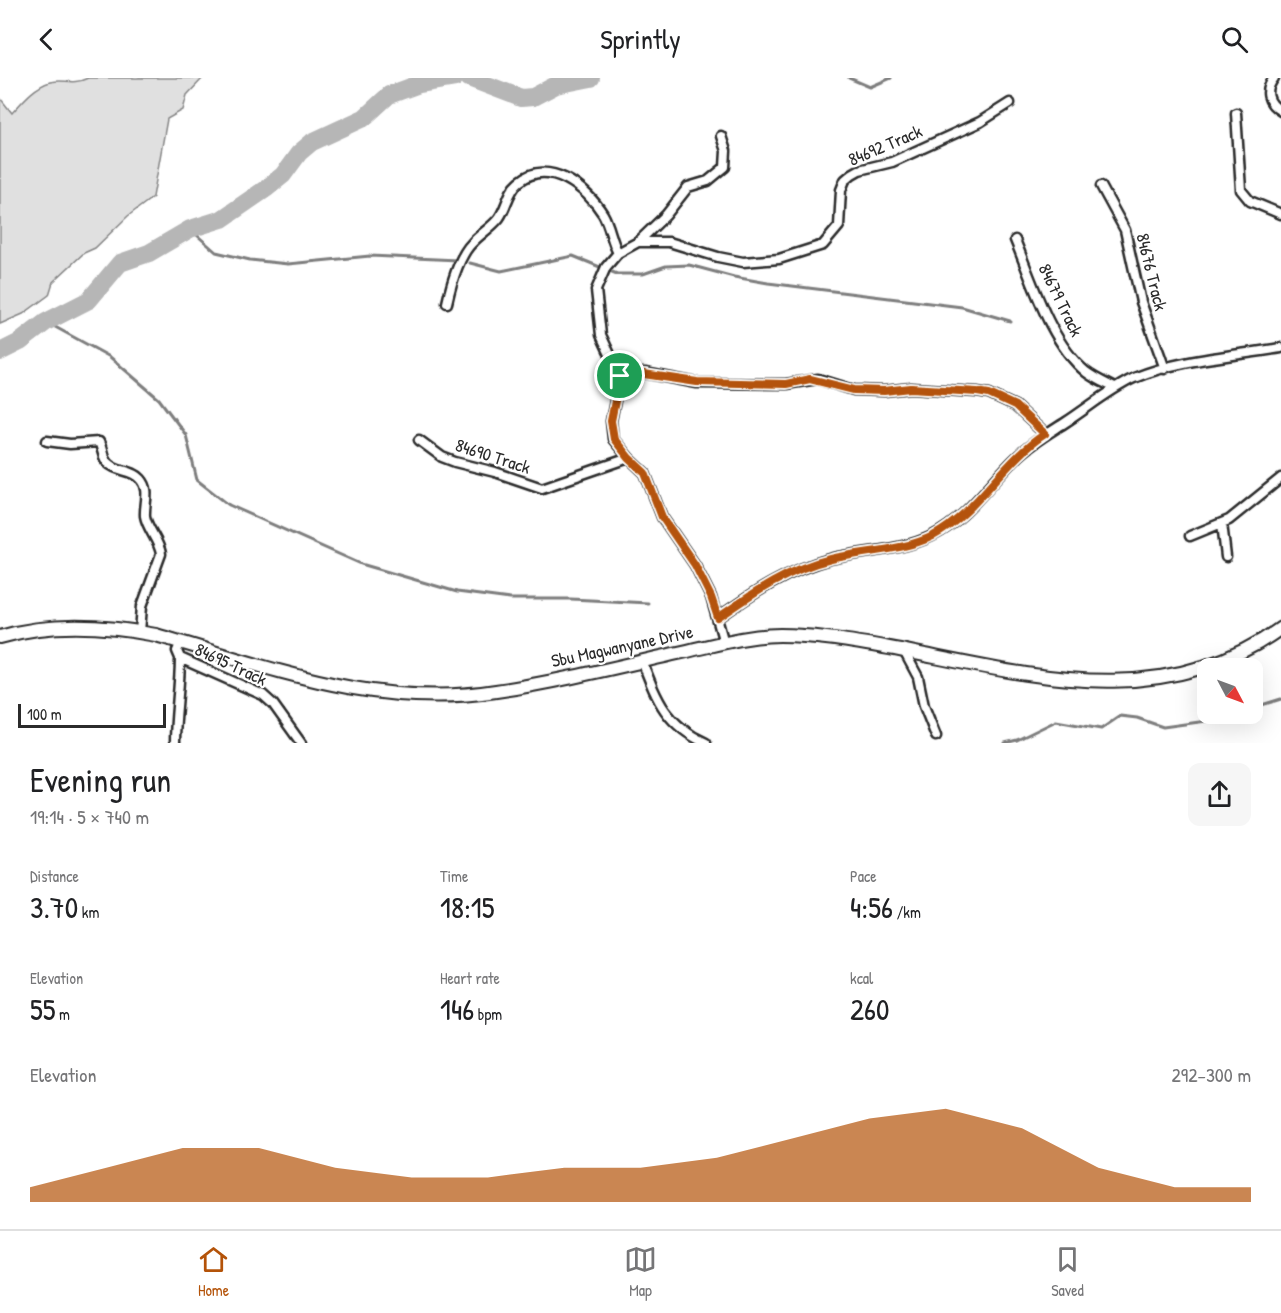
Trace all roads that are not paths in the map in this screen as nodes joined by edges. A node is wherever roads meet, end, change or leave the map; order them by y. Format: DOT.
graph roads {
  1 [pos="1274,78"];
  2 [pos="1010,103"];
  3 [pos="1281,111"];
  4 [pos="1236,113"];
  5 [pos="721,136"];
  6 [pos="1101,186"];
  7 [pos="1281,214"];
  8 [pos="1015,240"];
  9 [pos="638,242"];
  10 [pos="618,253"];
  11 [pos="447,303"];
  12 [pos="1281,348"];
  13 [pos="1165,369"];
  14 [pos="620,376"];
  15 [pos="1115,388"];
  16 [pos="1045,434"];
  17 [pos="418,440"];
  18 [pos="47,441"];
  19 [pos="629,458"];
  20 [pos="1281,478"];
  21 [pos="1222,523"];
  22 [pos="1190,536"];
  23 [pos="1226,557"];
  24 [pos="718,618"];
  25 [pos="1281,628"];
  26 [pos="141,632"];
  27 [pos="0,637"];
  28 [pos="181,642"];
  29 [pos="724,643"];
  30 [pos="904,651"];
  31 [pos="180,658"];
  32 [pos="642,661"];
  33 [pos="936,736"];
  34 [pos="175,743"];
  35 [pos="300,743"];
  36 [pos="706,743"];
  1 -- 3 [label="street"];
  2 -- 9 [label="street, 84692 Track"];
  4 -- 7 [label="street"];
  5 -- 9 [label="street"];
  6 -- 13 [label="street, 84676 Track"];
  8 -- 15 [label="street, 84679 Track"];
  9 -- 10 [label="street"];
  10 -- 11 [label="street"];
  10 -- 14 [label="street"];
  12 -- 13 [label="street"];
  13 -- 15 [label="street"];
  14 -- 16 [label="street"];
  14 -- 19 [label="street"];
  15 -- 16 [label="street"];
  16 -- 24 [label="street"];
  17 -- 19 [label="street, 84690 Track"];
  18 -- 26 [label="street"];
  19 -- 24 [label="street"];
  20 -- 21 [label="street"];
  21 -- 22 [label="street"];
  21 -- 23 [label="street"];
  24 -- 29 [label="street"];
  25 -- 30 [label="main road, Sbu Magwanyane Drive"];
  26 -- 27 [label="main road, Sbu Magwanyane Drive"];
  26 -- 28 [label="main road, Sbu Magwanyane Drive"];
  28 -- 31 [label="street, 84695 Track"];
  28 -- 32 [label="main road, Sbu Magwanyane Drive"];
  29 -- 30 [label="main road, Sbu Magwanyane Drive"];
  29 -- 32 [label="main road, Sbu Magwanyane Drive"];
  30 -- 33 [label="street"];
  31 -- 34 [label="street"];
  31 -- 35 [label="street, 84695 Track"];
  32 -- 36 [label="street"];
}
